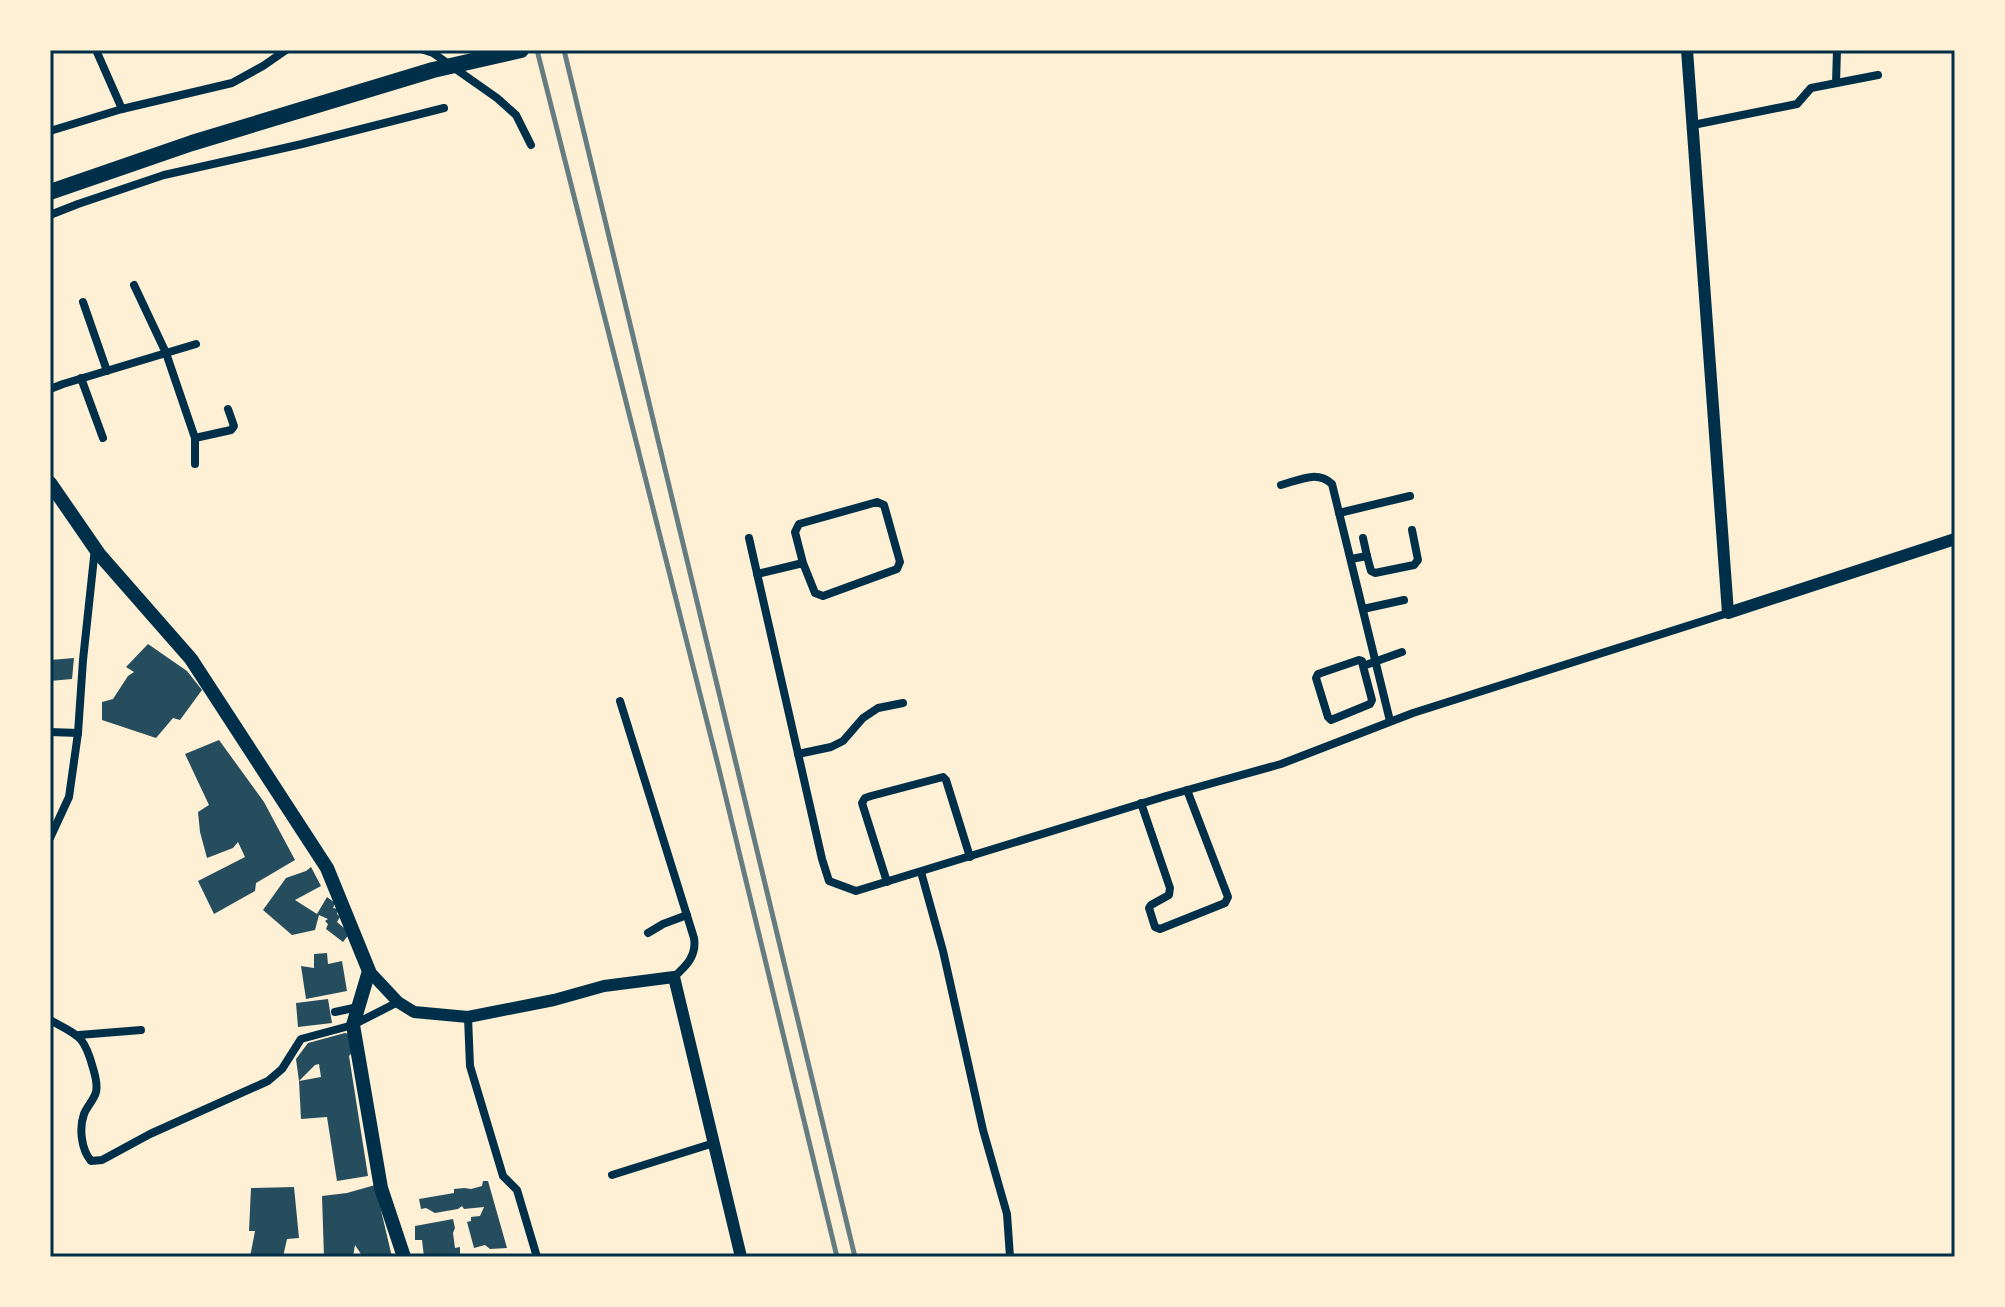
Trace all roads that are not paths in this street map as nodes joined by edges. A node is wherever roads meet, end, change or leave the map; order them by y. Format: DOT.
graph roads {
  1 [pos="96,50"];
  2 [pos="286,50"];
  3 [pos="424,50"];
  4 [pos="521,50"];
  5 [pos="1687,50"];
  6 [pos="1837,50"];
  7 [pos="1878,75"];
  8 [pos="1836,83"];
  9 [pos="444,108"];
  10 [pos="122,109"];
  11 [pos="1693,125"];
  12 [pos="50,131"];
  13 [pos="531,145"];
  14 [pos="50,192"];
  15 [pos="50,215"];
  16 [pos="134,285"];
  17 [pos="83,302"];
  18 [pos="196,344"];
  19 [pos="166,353"];
  20 [pos="107,371"];
  21 [pos="81,378"];
  22 [pos="51,386"];
  23 [pos="228,409"];
  24 [pos="103,438"];
  25 [pos="195,438"];
  26 [pos="195,464"];
  27 [pos="50,483"];
  28 [pos="1281,485"];
  29 [pos="1410,496"];
  30 [pos="1339,513"];
  31 [pos="1412,530"];
  32 [pos="749,538"];
  33 [pos="1363,538"];
  34 [pos="1955,539"];
  35 [pos="95,548"];
  36 [pos="1367,556"];
  37 [pos="1351,559"];
  38 [pos="803,563"];
  39 [pos="757,574"];
  40 [pos="1404,600"];
  41 [pos="1363,609"];
  42 [pos="1728,613"];
  43 [pos="1402,652"];
  44 [pos="1376,662"];
  45 [pos="1363,666"];
  46 [pos="620,701"];
  47 [pos="903,703"];
  48 [pos="1390,721"];
  49 [pos="50,732"];
  50 [pos="78,733"];
  51 [pos="798,754"];
  52 [pos="1187,790"];
  53 [pos="1141,803"];
  54 [pos="50,838"];
  55 [pos="970,857"];
  56 [pos="921,872"];
  57 [pos="887,882"];
  58 [pos="687,915"];
  59 [pos="648,933"];
  60 [pos="369,971"];
  61 [pos="674,977"];
  62 [pos="398,1002"];
  63 [pos="358,1007"];
  64 [pos="335,1012"];
  65 [pos="468,1017"];
  66 [pos="50,1020"];
  67 [pos="353,1025"];
  68 [pos="141,1030"];
  69 [pos="79,1035"];
  70 [pos="714,1143"];
  71 [pos="612,1175"];
  72 [pos="404,1257"];
  73 [pos="537,1257"];
  74 [pos="741,1257"];
  75 [pos="1010,1257"];
  1 -- 10 [label="street"];
  2 -- 10 [label="street"];
  3 -- 13 [label="street"];
  4 -- 14 [label="highway"];
  5 -- 11 [label="street"];
  6 -- 8 [label="street"];
  7 -- 8 [label="street"];
  8 -- 11 [label="street"];
  9 -- 15 [label="street"];
  10 -- 12 [label="street"];
  11 -- 42 [label="street"];
  16 -- 19 [label="street"];
  17 -- 20 [label="street"];
  18 -- 19 [label="street"];
  19 -- 20 [label="street"];
  19 -- 25 [label="street"];
  20 -- 21 [label="street"];
  21 -- 22 [label="street"];
  21 -- 24 [label="street"];
  23 -- 25 [label="street"];
  25 -- 26 [label="street"];
  27 -- 35 [label="main road"];
  28 -- 30 [label="street"];
  29 -- 30 [label="street"];
  30 -- 37 [label="street"];
  31 -- 36 [label="street"];
  32 -- 39 [label="street"];
  33 -- 36 [label="street"];
  34 -- 42 [label="street"];
  35 -- 50 [label="street"];
  35 -- 60 [label="main road"];
  36 -- 37 [label="street"];
  37 -- 41 [label="street"];
  38 -- 38 [label="street"];
  38 -- 39 [label="street"];
  39 -- 51 [label="street"];
  40 -- 41 [label="street"];
  41 -- 44 [label="street"];
  42 -- 48 [label="street"];
  43 -- 44 [label="street"];
  44 -- 45 [label="street"];
  44 -- 48 [label="street"];
  45 -- 45 [label="street"];
  46 -- 58 [label="street"];
  47 -- 51 [label="street"];
  48 -- 52 [label="street"];
  49 -- 50 [label="street"];
  50 -- 54 [label="street"];
  51 -- 57 [label="street"];
  52 -- 53 [label="street"];
  52 -- 53 [label="street"];
  53 -- 55 [label="street"];
  55 -- 56 [label="street"];
  55 -- 57 [label="street"];
  56 -- 57 [label="street"];
  56 -- 75 [label="street"];
  58 -- 59 [label="street"];
  58 -- 61 [label="street"];
  60 -- 62 [label="street"];
  60 -- 63 [label="main road"];
  61 -- 65 [label="street"];
  61 -- 70 [label="street"];
  62 -- 65 [label="street"];
  62 -- 67 [label="street"];
  63 -- 64 [label="street"];
  63 -- 67 [label="main road"];
  65 -- 73 [label="street"];
  66 -- 69 [label="street"];
  67 -- 69 [label="street"];
  67 -- 72 [label="main road"];
  68 -- 69 [label="street"];
  70 -- 71 [label="street"];
  70 -- 74 [label="street"];
}
